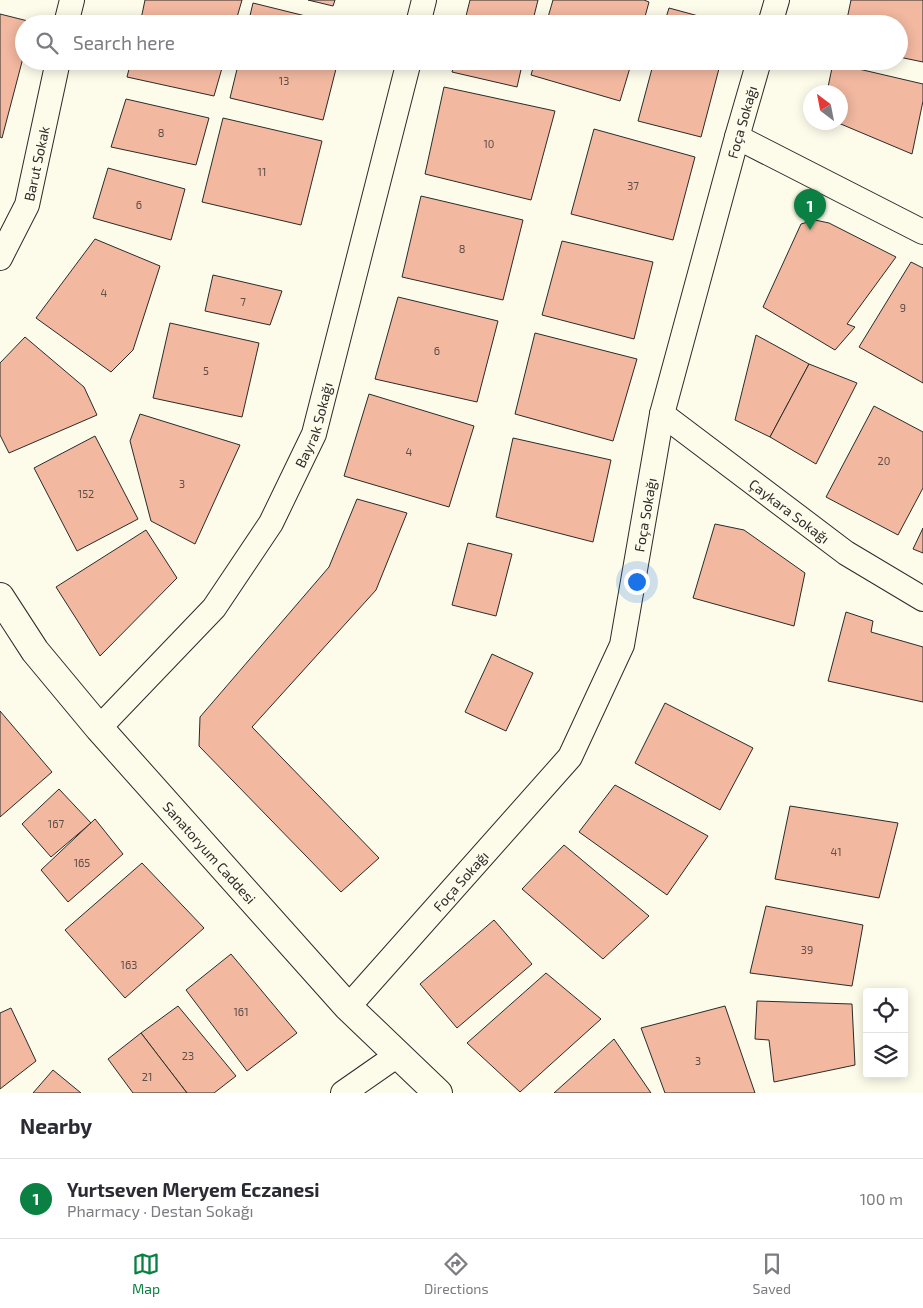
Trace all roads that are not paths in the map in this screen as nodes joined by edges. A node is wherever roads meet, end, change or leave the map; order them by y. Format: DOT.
graph roads {
  1 [pos="72,0"];
  2 [pos="424,0"];
  3 [pos="68,15"];
  4 [pos="420,15"];
  5 [pos="56,70"];
  6 [pos="407,70"];
  7 [pos="756,70"];
  8 [pos="736,136"];
  9 [pos="923,232"];
  10 [pos="0,258"];
  11 [pos="662,414"];
  12 [pos="0,597"];
  13 [pos="923,599"];
  14 [pos="99,728"];
  15 [pos="348,1006"];
  16 [pos="398,1054"];
  17 [pos="343,1093"];
  18 [pos="438,1093"];
  1 -- 3 [label="street"];
  2 -- 4 [label="street"];
  5 -- 10 [label="street, Barut Sokak"];
  6 -- 14 [label="street, Bayrak Sokağı"];
  7 -- 8 [label="street, Foça Sokağı"];
  8 -- 9 [label="street"];
  8 -- 11 [label="street, Foça Sokağı"];
  11 -- 13 [label="street, Çaykara Sokağı"];
  11 -- 15 [label="street, Foça Sokağı"];
  12 -- 14 [label="main road, Sanatoryum Caddesi"];
  14 -- 15 [label="main road, Sanatoryum Caddesi"];
  15 -- 16 [label="main road, Sanatoryum Caddesi"];
  16 -- 17 [label="street"];
  16 -- 18 [label="main road, Sanatoryum Caddesi"];
}
